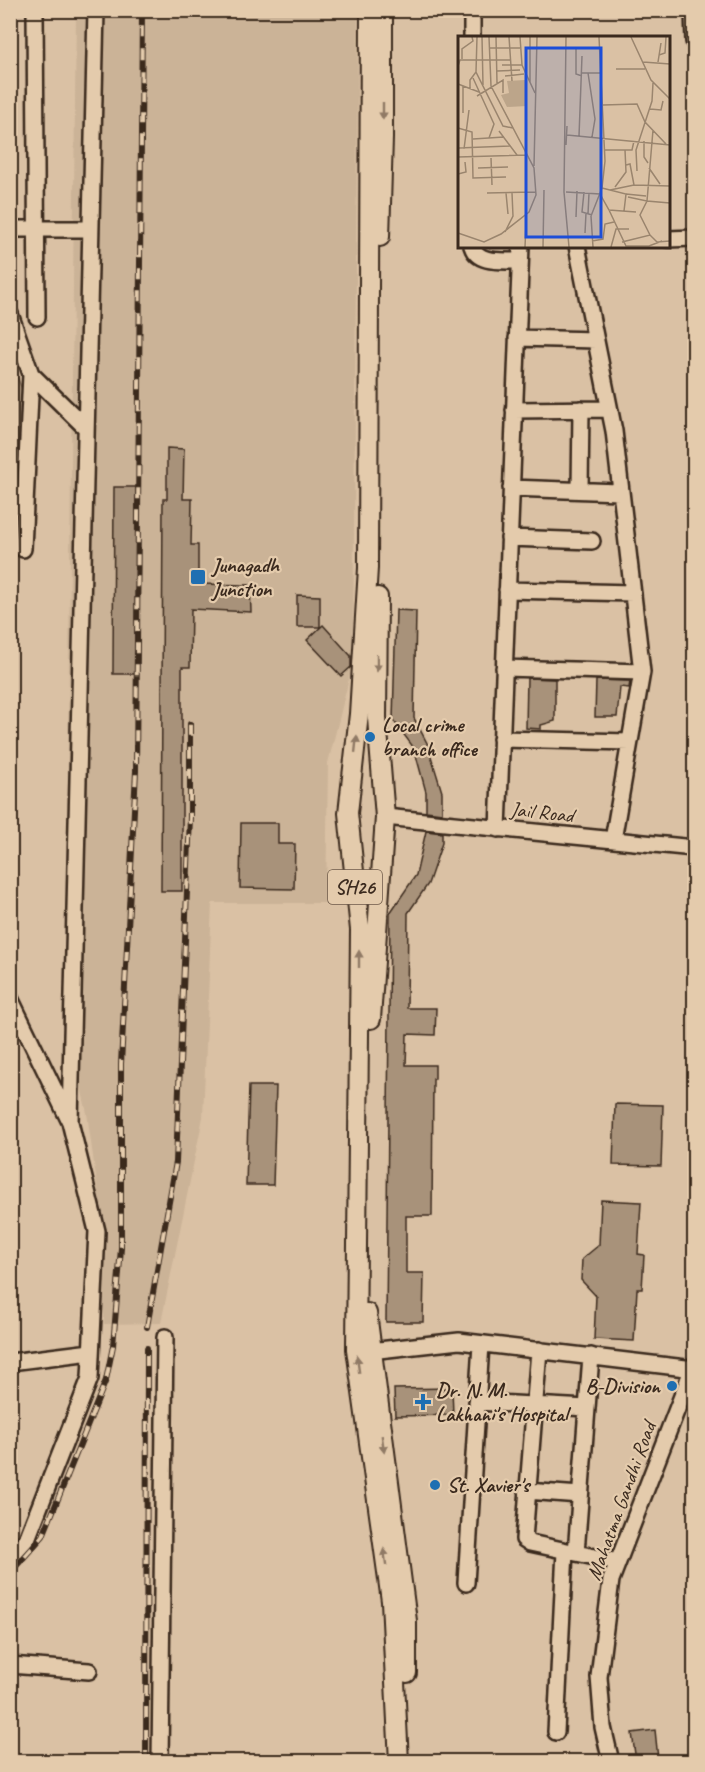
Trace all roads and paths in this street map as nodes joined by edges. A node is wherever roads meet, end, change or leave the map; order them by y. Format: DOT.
graph roads {
  1 [pos="34,10"];
  2 [pos="96,10"];
  3 [pos="370,10"];
  4 [pos="383,10"];
  5 [pos="472,10"];
  6 [pos="693,10"];
  7 [pos="472,36"];
  8 [pos="694,42"];
  9 [pos="10,229"];
  10 [pos="38,229"];
  11 [pos="90,229"];
  12 [pos="694,238"];
  13 [pos="669,239"];
  14 [pos="473,248"];
  15 [pos="577,248"];
  16 [pos="521,254"];
  17 [pos="10,314"];
  18 [pos="37,317"];
  19 [pos="517,338"];
  20 [pos="596,340"];
  21 [pos="31,374"];
  22 [pos="514,410"];
  23 [pos="581,410"];
  24 [pos="609,410"];
  25 [pos="85,427"];
  26 [pos="511,488"];
  27 [pos="580,490"];
  28 [pos="620,492"];
  29 [pos="509,538"];
  30 [pos="592,541"];
  31 [pos="23,549"];
  32 [pos="507,590"];
  33 [pos="633,593"];
  34 [pos="504,668"];
  35 [pos="642,672"];
  36 [pos="501,740"];
  37 [pos="630,742"];
  38 [pos="351,785"];
  39 [pos="384,785"];
  40 [pos="385,817"];
  41 [pos="498,829"];
  42 [pos="613,840"];
  43 [pos="694,848"];
  44 [pos="354,872"];
  45 [pos="380,872"];
  46 [pos="11,999"];
  47 [pos="70,1122"];
  48 [pos="165,1336"];
  49 [pos="481,1344"];
  50 [pos="539,1350"];
  51 [pos="370,1351"];
  52 [pos="91,1352"];
  53 [pos="591,1356"];
  54 [pos="10,1362"];
  55 [pos="694,1367"];
  56 [pos="477,1402"];
  57 [pos="534,1405"];
  58 [pos="587,1408"];
  59 [pos="526,1491"];
  60 [pos="580,1495"];
  61 [pos="571,1552"];
  62 [pos="10,1557"];
  63 [pos="618,1562"];
  64 [pos="466,1583"];
  65 [pos="10,1665"];
  66 [pos="89,1671"];
  67 [pos="556,1732"];
  68 [pos="160,1761"];
  69 [pos="399,1761"];
  70 [pos="408,1761"];
  71 [pos="611,1761"];
  1 -- 10 [label="street"];
  2 -- 11 [label="street"];
  38 -- 3 [label="main road, SH26, one-way"];
  4 -- 39 [label="main road, SH26, one-way"];
  5 -- 7 [label="street"];
  6 -- 8 [label="street"];
  9 -- 10 [label="street"];
  10 -- 11 [label="street"];
  10 -- 18 [label="street"];
  11 -- 25 [label="street"];
  12 -- 13 [label="street"];
  14 -- 16 [label="street"];
  15 -- 20 [label="street"];
  16 -- 19 [label="street"];
  17 -- 21 [label="street"];
  19 -- 20 [label="street"];
  19 -- 22 [label="street"];
  20 -- 24 [label="street"];
  21 -- 25 [label="street"];
  21 -- 31 [label="street"];
  22 -- 23 [label="street"];
  22 -- 26 [label="street"];
  23 -- 24 [label="street"];
  23 -- 27 [label="street"];
  24 -- 28 [label="street"];
  25 -- 47 [label="street"];
  26 -- 27 [label="street"];
  26 -- 29 [label="street"];
  27 -- 28 [label="street"];
  28 -- 33 [label="street"];
  29 -- 30 [label="street"];
  29 -- 32 [label="street"];
  32 -- 33 [label="street"];
  32 -- 34 [label="street"];
  33 -- 35 [label="street"];
  34 -- 35 [label="street"];
  34 -- 36 [label="street"];
  35 -- 37 [label="street"];
  36 -- 37 [label="street"];
  36 -- 41 [label="street"];
  37 -- 42 [label="street"];
  38 -- 39 [label="main road"];
  38 -- 44 [label="main road, SH26"];
  39 -- 40 [label="main road, SH26"];
  40 -- 41 [label="street, Jail Road"];
  40 -- 45 [label="main road, SH26"];
  41 -- 42 [label="street, Jail Road"];
  42 -- 43 [label="street, Jail Road"];
  44 -- 45 [label="main road"];
  69 -- 44 [label="main road, SH26, one-way"];
  45 -- 51 [label="main road, SH26"];
  46 -- 47 [label="street"];
  47 -- 52 [label="street"];
  48 -- 68 [label="street"];
  49 -- 50 [label="street"];
  49 -- 51 [label="street"];
  49 -- 56 [label="street"];
  50 -- 53 [label="street"];
  50 -- 57 [label="street"];
  51 -- 70 [label="main road, SH26, one-way"];
  52 -- 54 [label="street"];
  52 -- 62 [label="street"];
  53 -- 55 [label="street"];
  53 -- 58 [label="street"];
  55 -- 63 [label="street, Mahatma Gandhi Road"];
  56 -- 57 [label="street"];
  56 -- 64 [label="street"];
  57 -- 58 [label="street"];
  57 -- 59 [label="street"];
  58 -- 60 [label="street"];
  59 -- 60 [label="street"];
  59 -- 61 [label="street"];
  60 -- 61 [label="street"];
  61 -- 63 [label="street"];
  61 -- 67 [label="street"];
  63 -- 71 [label="street, Mahatma Gandhi Road"];
  65 -- 66 [label="street"];
}
